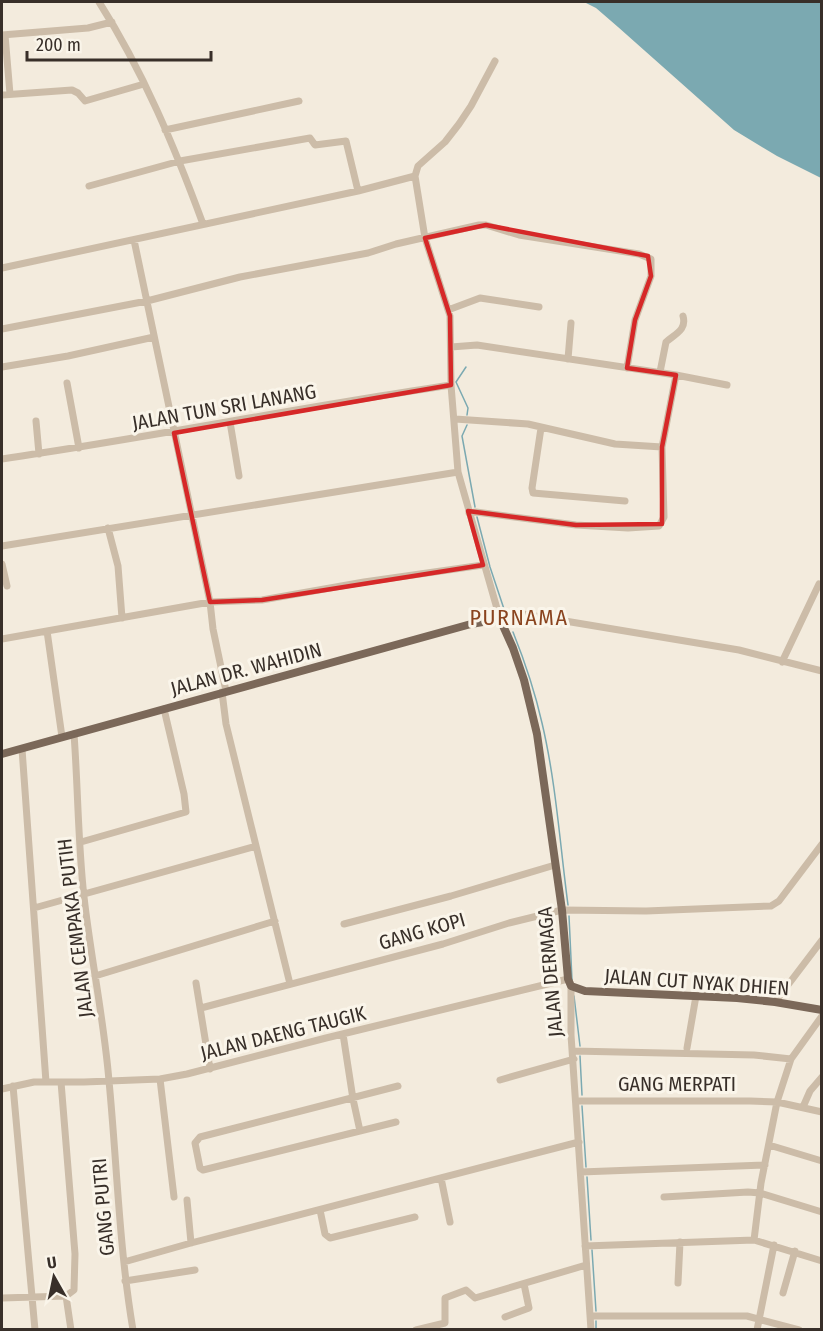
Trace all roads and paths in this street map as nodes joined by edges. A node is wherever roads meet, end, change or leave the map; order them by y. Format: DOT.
graph roads {
  1 [pos="99,2"];
  2 [pos="112,22"];
  3 [pos="3,35"];
  4 [pos="495,61"];
  5 [pos="144,84"];
  6 [pos="10,94"];
  7 [pos="2,95"];
  8 [pos="299,101"];
  9 [pos="165,130"];
  10 [pos="180,161"];
  11 [pos="415,176"];
  12 [pos="89,186"];
  13 [pos="358,190"];
  14 [pos="203,224"];
  15 [pos="425,238"];
  16 [pos="134,240"];
  17 [pos="2,268"];
  18 [pos="147,301"];
  19 [pos="539,307"];
  20 [pos="448,310"];
  21 [pos="683,316"];
  22 [pos="571,323"];
  23 [pos="2,329"];
  24 [pos="154,337"];
  25 [pos="451,347"];
  26 [pos="568,359"];
  27 [pos="2,367"];
  28 [pos="627,368"];
  29 [pos="660,372"];
  30 [pos="676,375"];
  31 [pos="67,383"];
  32 [pos="452,385"];
  33 [pos="727,386"];
  34 [pos="455,419"];
  35 [pos="36,421"];
  36 [pos="230,422"];
  37 [pos="541,428"];
  38 [pos="174,433"];
  39 [pos="662,447"];
  40 [pos="79,448"];
  41 [pos="39,454"];
  42 [pos="2,459"];
  43 [pos="458,472"];
  44 [pos="239,476"];
  45 [pos="625,501"];
  46 [pos="469,513"];
  47 [pos="191,515"];
  48 [pos="108,528"];
  49 [pos="2,546"];
  50 [pos="2,564"];
  51 [pos="483,565"];
  52 [pos="819,584"];
  53 [pos="7,585"];
  54 [pos="210,602"];
  55 [pos="122,618"];
  56 [pos="500,619"];
  57 [pos="47,631"];
  58 [pos="2,639"];
  59 [pos="782,662"];
  60 [pos="822,671"];
  61 [pos="224,691"];
  62 [pos="164,709"];
  63 [pos="74,734"];
  64 [pos="62,737"];
  65 [pos="22,749"];
  66 [pos="2,754"];
  67 [pos="81,842"];
  68 [pos="822,844"];
  69 [pos="256,846"];
  70 [pos="555,865"];
  71 [pos="83,893"];
  72 [pos="34,908"];
  73 [pos="562,910"];
  74 [pos="275,921"];
  75 [pos="344,924"];
  76 [pos="822,940"];
  77 [pos="95,976"];
  78 [pos="569,982"];
  79 [pos="196,983"];
  80 [pos="290,984"];
  81 [pos="696,996"];
  82 [pos="775,1002"];
  83 [pos="201,1008"];
  84 [pos="822,1010"];
  85 [pos="822,1016"];
  86 [pos="343,1034"];
  87 [pos="687,1048"];
  88 [pos="574,1055"];
  89 [pos="791,1059"];
  90 [pos="210,1069"];
  91 [pos="822,1077"];
  92 [pos="160,1079"];
  93 [pos="500,1080"];
  94 [pos="109,1081"];
  95 [pos="46,1082"];
  96 [pos="61,1082"];
  97 [pos="13,1086"];
  98 [pos="398,1086"];
  99 [pos="2,1089"];
  100 [pos="353,1099"];
  101 [pos="576,1101"];
  102 [pos="777,1102"];
  103 [pos="803,1107"];
  104 [pos="822,1112"];
  105 [pos="396,1122"];
  106 [pos="360,1131"];
  107 [pos="579,1142"];
  108 [pos="770,1145"];
  109 [pos="822,1161"];
  110 [pos="765,1165"];
  111 [pos="580,1172"];
  112 [pos="441,1178"];
  113 [pos="760,1193"];
  114 [pos="174,1197"];
  115 [pos="664,1197"];
  116 [pos="187,1200"];
  117 [pos="320,1210"];
  118 [pos="822,1212"];
  119 [pos="415,1217"];
  120 [pos="450,1222"];
  121 [pos="754,1240"];
  122 [pos="680,1242"];
  123 [pos="191,1243"];
  124 [pos="774,1245"];
  125 [pos="585,1246"];
  126 [pos="795,1251"];
  127 [pos="822,1261"];
  128 [pos="124,1262"];
  129 [pos="586,1265"];
  130 [pos="195,1270"];
  131 [pos="125,1281"];
  132 [pos="678,1283"];
  133 [pos="524,1284"];
  134 [pos="783,1293"];
  135 [pos="66,1296"];
  136 [pos="31,1297"];
  137 [pos="2,1298"];
  138 [pos="590,1316"];
  139 [pos="505,1317"];
  140 [pos="759,1319"];
  141 [pos="35,1329"];
  142 [pos="71,1329"];
  143 [pos="133,1329"];
  144 [pos="416,1329"];
  145 [pos="591,1329"];
  146 [pos="757,1329"];
  147 [pos="799,1329"];
  1 -- 2 [label="street"];
  2 -- 3 [label="street"];
  2 -- 5 [label="street"];
  3 -- 6 [label="street"];
  4 -- 11 [label="street"];
  5 -- 6 [label="street"];
  5 -- 9 [label="street"];
  6 -- 7 [label="street"];
  8 -- 9 [label="street"];
  9 -- 10 [label="street"];
  10 -- 12 [label="street"];
  10 -- 13 [label="street"];
  10 -- 14 [label="street"];
  11 -- 13 [label="street"];
  11 -- 15 [label="street"];
  13 -- 14 [label="street"];
  14 -- 16 [label="street"];
  15 -- 18 [label="street"];
  15 -- 20 [label="street"];
  15 -- 28 [label="street"];
  16 -- 17 [label="street"];
  16 -- 18 [label="street"];
  18 -- 23 [label="street"];
  18 -- 24 [label="street"];
  19 -- 20 [label="street"];
  20 -- 25 [label="street"];
  21 -- 29 [label="street"];
  22 -- 26 [label="street"];
  24 -- 27 [label="street"];
  24 -- 38 [label="street"];
  25 -- 26 [label="street"];
  25 -- 32 [label="street"];
  26 -- 28 [label="street"];
  28 -- 29 [label="street"];
  29 -- 30 [label="street"];
  30 -- 33 [label="street"];
  30 -- 39 [label="street"];
  31 -- 40 [label="street"];
  32 -- 34 [label="street"];
  32 -- 36 [label="street, JALAN TUN SRI LANANG"];
  34 -- 37 [label="street"];
  34 -- 43 [label="street"];
  35 -- 41 [label="street"];
  36 -- 38 [label="street, JALAN TUN SRI LANANG"];
  36 -- 44 [label="street"];
  37 -- 39 [label="street"];
  37 -- 45 [label="street"];
  38 -- 40 [label="street, JALAN TUN SRI LANANG"];
  38 -- 47 [label="street"];
  39 -- 46 [label="street"];
  40 -- 41 [label="street, JALAN TUN SRI LANANG"];
  41 -- 42 [label="street, JALAN TUN SRI LANANG"];
  43 -- 46 [label="street"];
  43 -- 47 [label="street"];
  46 -- 51 [label="street"];
  47 -- 48 [label="street"];
  47 -- 54 [label="street"];
  48 -- 49 [label="street"];
  48 -- 55 [label="street"];
  50 -- 53 [label="street"];
  51 -- 54 [label="street"];
  51 -- 56 [label="street"];
  52 -- 59 [label="street"];
  54 -- 55 [label="street"];
  54 -- 61 [label="street"];
  55 -- 57 [label="street"];
  56 -- 59 [label="street"];
  56 -- 61 [label="main road, JALAN DR. WAHIDIN"];
  56 -- 70 [label="main road, JALAN DERMAGA"];
  57 -- 58 [label="street"];
  57 -- 64 [label="street"];
  59 -- 60 [label="street"];
  61 -- 62 [label="main road, JALAN DR. WAHIDIN"];
  61 -- 69 [label="street"];
  62 -- 63 [label="main road, JALAN DR. WAHIDIN"];
  62 -- 67 [label="street"];
  63 -- 64 [label="main road, JALAN DR. WAHIDIN"];
  63 -- 67 [label="street, JALAN CEMPAKA PUTIH"];
  64 -- 65 [label="main road, JALAN DR. WAHIDIN"];
  65 -- 66 [label="main road, JALAN DR. WAHIDIN"];
  65 -- 72 [label="street"];
  67 -- 71 [label="street, JALAN CEMPAKA PUTIH"];
  68 -- 73 [label="street, GANG KOPI"];
  69 -- 71 [label="street"];
  69 -- 74 [label="street"];
  70 -- 73 [label="main road, JALAN DERMAGA"];
  70 -- 75 [label="street"];
  71 -- 72 [label="street"];
  71 -- 77 [label="street, JALAN CEMPAKA PUTIH"];
  72 -- 95 [label="street"];
  73 -- 78 [label="main road, JALAN DERMAGA"];
  73 -- 80 [label="street, GANG KOPI"];
  74 -- 77 [label="street"];
  74 -- 80 [label="street"];
  76 -- 82 [label="street"];
  77 -- 94 [label="street, JALAN CEMPAKA PUTIH"];
  78 -- 81 [label="main road, JALAN CUT NYAK DHIEN"];
  78 -- 86 [label="street, JALAN DAENG TAUGIK"];
  78 -- 88 [label="street, JALAN DERMAGA"];
  79 -- 83 [label="street"];
  80 -- 83 [label="street, GANG KOPI"];
  81 -- 82 [label="main road, JALAN CUT NYAK DHIEN"];
  81 -- 87 [label="street"];
  82 -- 84 [label="main road, JALAN CUT NYAK DHIEN"];
  83 -- 90 [label="street"];
  85 -- 89 [label="street"];
  86 -- 90 [label="street, JALAN DAENG TAUGIK"];
  86 -- 100 [label="street"];
  88 -- 89 [label="street"];
  88 -- 93 [label="street"];
  88 -- 101 [label="street, JALAN DERMAGA"];
  89 -- 102 [label="street"];
  90 -- 92 [label="street, JALAN DAENG TAUGIK"];
  91 -- 103 [label="street"];
  92 -- 94 [label="street, JALAN DAENG TAUGIK"];
  92 -- 114 [label="street"];
  94 -- 96 [label="street, JALAN DAENG TAUGIK"];
  94 -- 128 [label="street, GANG PUTRI"];
  95 -- 96 [label="street, JALAN DAENG TAUGIK"];
  95 -- 97 [label="street, JALAN DAENG TAUGIK"];
  96 -- 135 [label="street"];
  97 -- 99 [label="street, JALAN DAENG TAUGIK"];
  97 -- 136 [label="street"];
  98 -- 100 [label="street"];
  100 -- 106 [label="street"];
  100 -- 106 [label="street"];
  101 -- 102 [label="street, GANG MERPATI"];
  101 -- 107 [label="street, JALAN DERMAGA"];
  102 -- 103 [label="street, GANG MERPATI"];
  102 -- 108 [label="street"];
  103 -- 104 [label="street, GANG MERPATI"];
  105 -- 106 [label="street"];
  107 -- 111 [label="street, JALAN DERMAGA"];
  107 -- 112 [label="street"];
  108 -- 109 [label="street"];
  108 -- 110 [label="street"];
  110 -- 111 [label="street"];
  110 -- 113 [label="street"];
  111 -- 125 [label="street, JALAN DERMAGA"];
  112 -- 117 [label="street"];
  112 -- 120 [label="street"];
  113 -- 115 [label="street"];
  113 -- 118 [label="street"];
  113 -- 121 [label="street"];
  116 -- 123 [label="street"];
  117 -- 119 [label="street"];
  117 -- 123 [label="street"];
  121 -- 122 [label="street"];
  121 -- 124 [label="street"];
  122 -- 125 [label="street"];
  122 -- 132 [label="street"];
  123 -- 128 [label="street"];
  124 -- 126 [label="street"];
  124 -- 140 [label="street"];
  125 -- 129 [label="street, JALAN DERMAGA"];
  126 -- 127 [label="street"];
  126 -- 134 [label="street"];
  128 -- 131 [label="street, GANG PUTRI"];
  129 -- 133 [label="street"];
  129 -- 138 [label="street, JALAN DERMAGA"];
  130 -- 131 [label="street"];
  131 -- 143 [label="street, GANG PUTRI"];
  133 -- 139 [label="street"];
  133 -- 144 [label="street"];
  135 -- 136 [label="street"];
  135 -- 142 [label="street"];
  136 -- 137 [label="street"];
  136 -- 141 [label="street"];
  138 -- 140 [label="street"];
  138 -- 145 [label="street, JALAN DERMAGA"];
  140 -- 146 [label="street"];
  140 -- 147 [label="street"];
}
